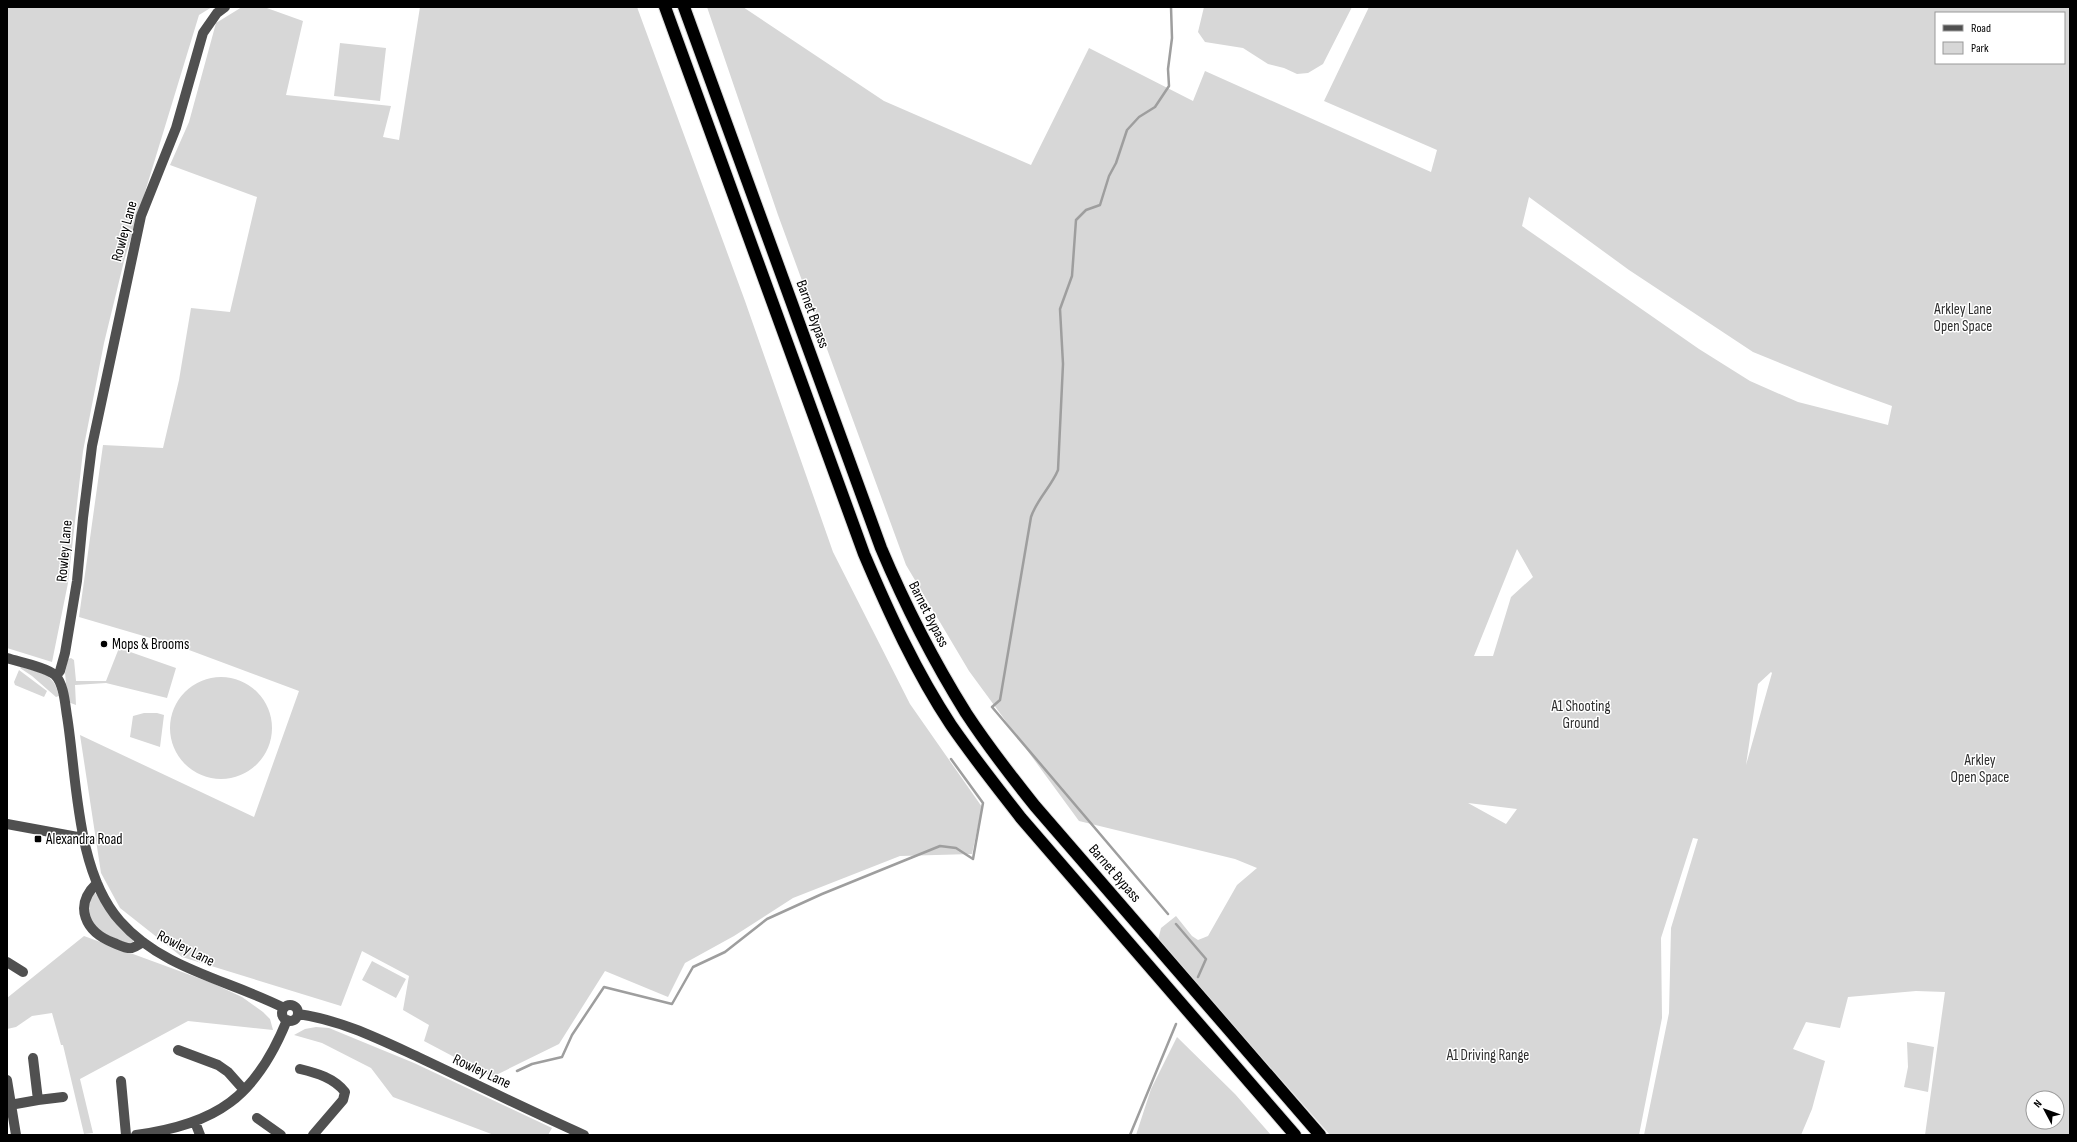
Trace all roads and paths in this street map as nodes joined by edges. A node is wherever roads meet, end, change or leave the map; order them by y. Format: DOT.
graph roads {
  1 [pos="225,7"];
  2 [pos="665,7"];
  3 [pos="684,7"];
  4 [pos="7,658"];
  5 [pos="56,676"];
  6 [pos="7,824"];
  7 [pos="83,838"];
  8 [pos="97,883"];
  9 [pos="143,942"];
  10 [pos="7,962"];
  11 [pos="23,972"];
  12 [pos="284,1008"];
  13 [pos="298,1014"];
  14 [pos="287,1020"];
  15 [pos="178,1050"];
  16 [pos="33,1058"];
  17 [pos="300,1069"];
  18 [pos="7,1080"];
  19 [pos="121,1080"];
  20 [pos="244,1090"];
  21 [pos="64,1097"];
  22 [pos="38,1100"];
  23 [pos="10,1105"];
  24 [pos="257,1118"];
  25 [pos="195,1122"];
  26 [pos="16,1135"];
  27 [pos="126,1135"];
  28 [pos="136,1135"];
  29 [pos="200,1135"];
  30 [pos="281,1135"];
  31 [pos="313,1135"];
  32 [pos="584,1135"];
  33 [pos="1295,1135"];
  34 [pos="1320,1135"];
  1 -- 5 [label="street, Rowley Lane"];
  2 -- 33 [label="highway"];
  3 -- 34 [label="highway, Barnet Bypass"];
  4 -- 5 [label="street"];
  5 -- 7 [label="street, Rowley Lane"];
  6 -- 7 [label="street"];
  7 -- 8 [label="street, Rowley Lane"];
  8 -- 9 [label="street, Rowley Lane"];
  8 -- 9 [label="street"];
  9 -- 12 [label="street, Rowley Lane"];
  10 -- 11 [label="street"];
  12 -- 13 [label="street"];
  12 -- 14 [label="street"];
  13 -- 14 [label="street"];
  13 -- 32 [label="street, Rowley Lane"];
  14 -- 20 [label="street"];
  15 -- 20 [label="street"];
  16 -- 22 [label="street"];
  17 -- 31 [label="street"];
  18 -- 23 [label="street"];
  19 -- 27 [label="street"];
  20 -- 25 [label="street"];
  21 -- 22 [label="street"];
  22 -- 23 [label="street"];
  23 -- 26 [label="street"];
  24 -- 30 [label="street"];
  25 -- 28 [label="street"];
  25 -- 29 [label="street"];
}
